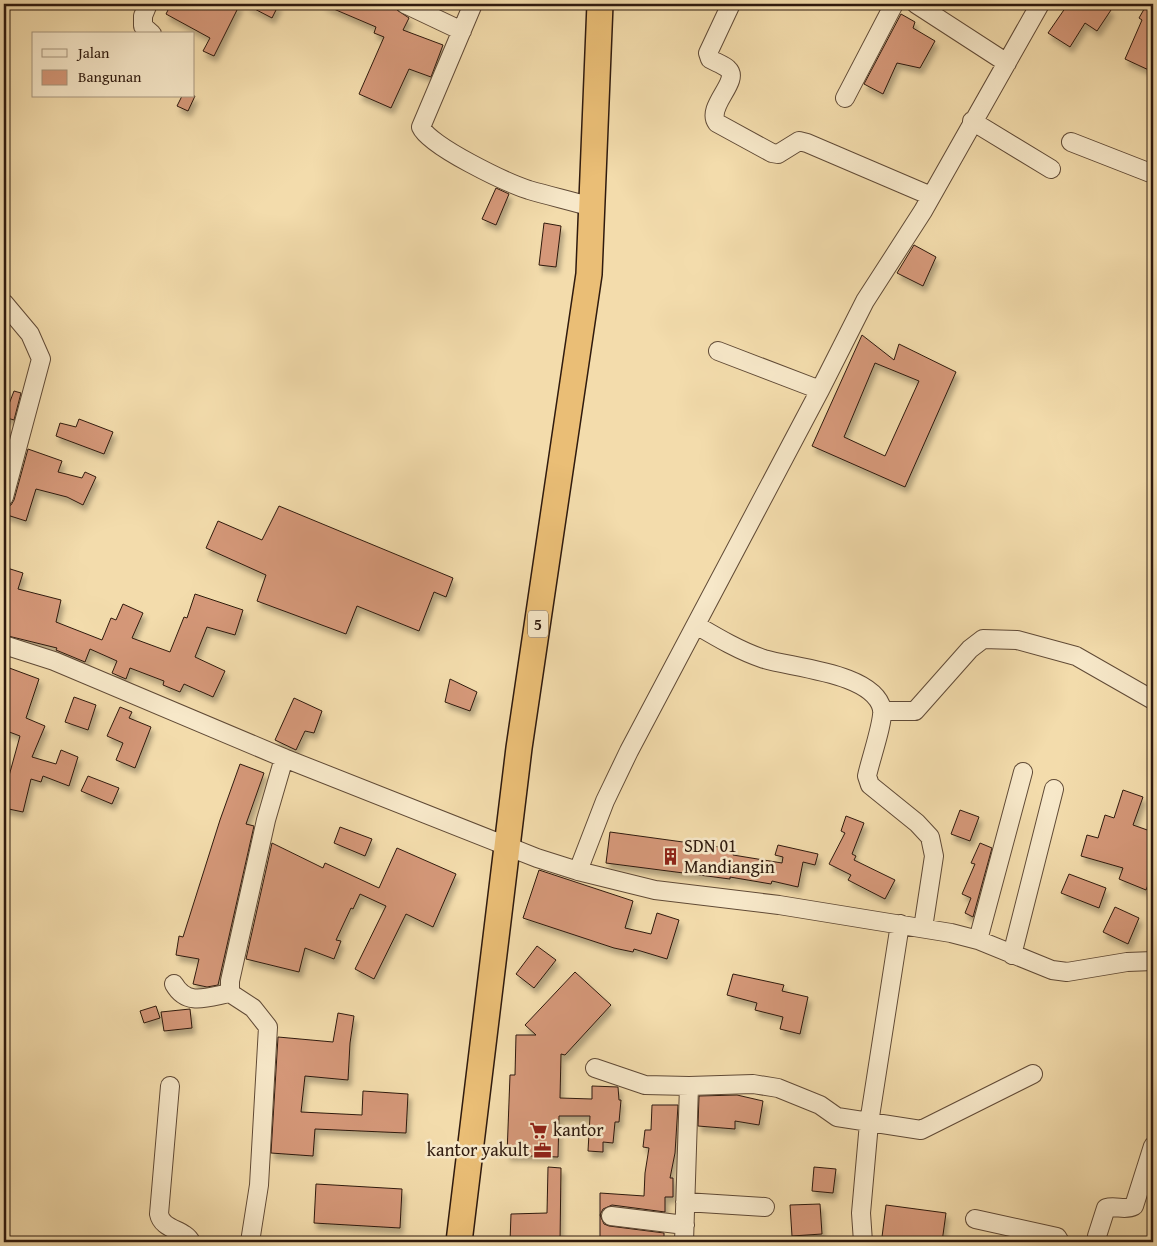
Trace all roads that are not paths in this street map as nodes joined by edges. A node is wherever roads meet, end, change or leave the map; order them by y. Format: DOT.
graph roads {
  1 [pos="148,4"];
  2 [pos="405,4"];
  3 [pos="473,4"];
  4 [pos="600,4"];
  5 [pos="731,4"];
  6 [pos="894,4"];
  7 [pos="916,4"];
  8 [pos="1040,4"];
  9 [pos="462,31"];
  10 [pos="150,32"];
  11 [pos="1007,62"];
  12 [pos="845,98"];
  13 [pos="972,121"];
  14 [pos="1071,142"];
  15 [pos="1051,169"];
  16 [pos="1153,174"];
  17 [pos="931,196"];
  18 [pos="592,207"];
  19 [pos="4,303"];
  20 [pos="718,351"];
  21 [pos="820,390"];
  22 [pos="4,497"];
  23 [pos="696,625"];
  24 [pos="4,645"];
  25 [pos="1153,700"];
  26 [pos="882,711"];
  27 [pos="284,758"];
  28 [pos="1023,772"];
  29 [pos="1054,789"];
  30 [pos="506,845"];
  31 [pos="578,871"];
  32 [pos="900,924"];
  33 [pos="923,928"];
  34 [pos="978,940"];
  35 [pos="1012,955"];
  36 [pos="1153,961"];
  37 [pos="174,984"];
  38 [pos="230,994"];
  39 [pos="594,1068"];
  40 [pos="1033,1074"];
  41 [pos="170,1086"];
  42 [pos="689,1086"];
  43 [pos="869,1123"];
  44 [pos="1153,1146"];
  45 [pos="685,1202"];
  46 [pos="765,1207"];
  47 [pos="611,1216"];
  48 [pos="975,1219"];
  49 [pos="684,1234"];
  50 [pos="191,1242"];
  51 [pos="250,1242"];
  52 [pos="459,1242"];
  53 [pos="863,1242"];
  54 [pos="1060,1242"];
  55 [pos="1100,1242"];
  1 -- 10 [label="street"];
  2 -- 9 [label="street"];
  3 -- 9 [label="street"];
  4 -- 18 [label="highway, 5"];
  5 -- 17 [label="street"];
  6 -- 12 [label="street"];
  7 -- 11 [label="street"];
  8 -- 11 [label="street"];
  9 -- 18 [label="street"];
  11 -- 13 [label="street"];
  13 -- 15 [label="street"];
  13 -- 17 [label="street"];
  14 -- 16 [label="street"];
  17 -- 21 [label="street"];
  18 -- 30 [label="highway, 5"];
  19 -- 22 [label="street"];
  20 -- 21 [label="street"];
  21 -- 23 [label="street"];
  23 -- 26 [label="street"];
  23 -- 31 [label="street"];
  24 -- 27 [label="street"];
  25 -- 26 [label="street"];
  26 -- 33 [label="street"];
  27 -- 30 [label="street"];
  27 -- 38 [label="street"];
  28 -- 34 [label="street"];
  29 -- 35 [label="street"];
  30 -- 31 [label="street"];
  30 -- 52 [label="highway, 5"];
  31 -- 32 [label="street"];
  32 -- 33 [label="street"];
  32 -- 43 [label="street"];
  33 -- 34 [label="street"];
  34 -- 35 [label="street"];
  35 -- 36 [label="street"];
  37 -- 38 [label="street"];
  38 -- 51 [label="street"];
  39 -- 42 [label="street"];
  40 -- 43 [label="street"];
  41 -- 50 [label="street"];
  42 -- 43 [label="street"];
  42 -- 45 [label="street"];
  43 -- 53 [label="street"];
  44 -- 55 [label="street"];
  45 -- 46 [label="street"];
  45 -- 49 [label="street"];
  47 -- 49 [label="street"];
  48 -- 54 [label="street"];
}
